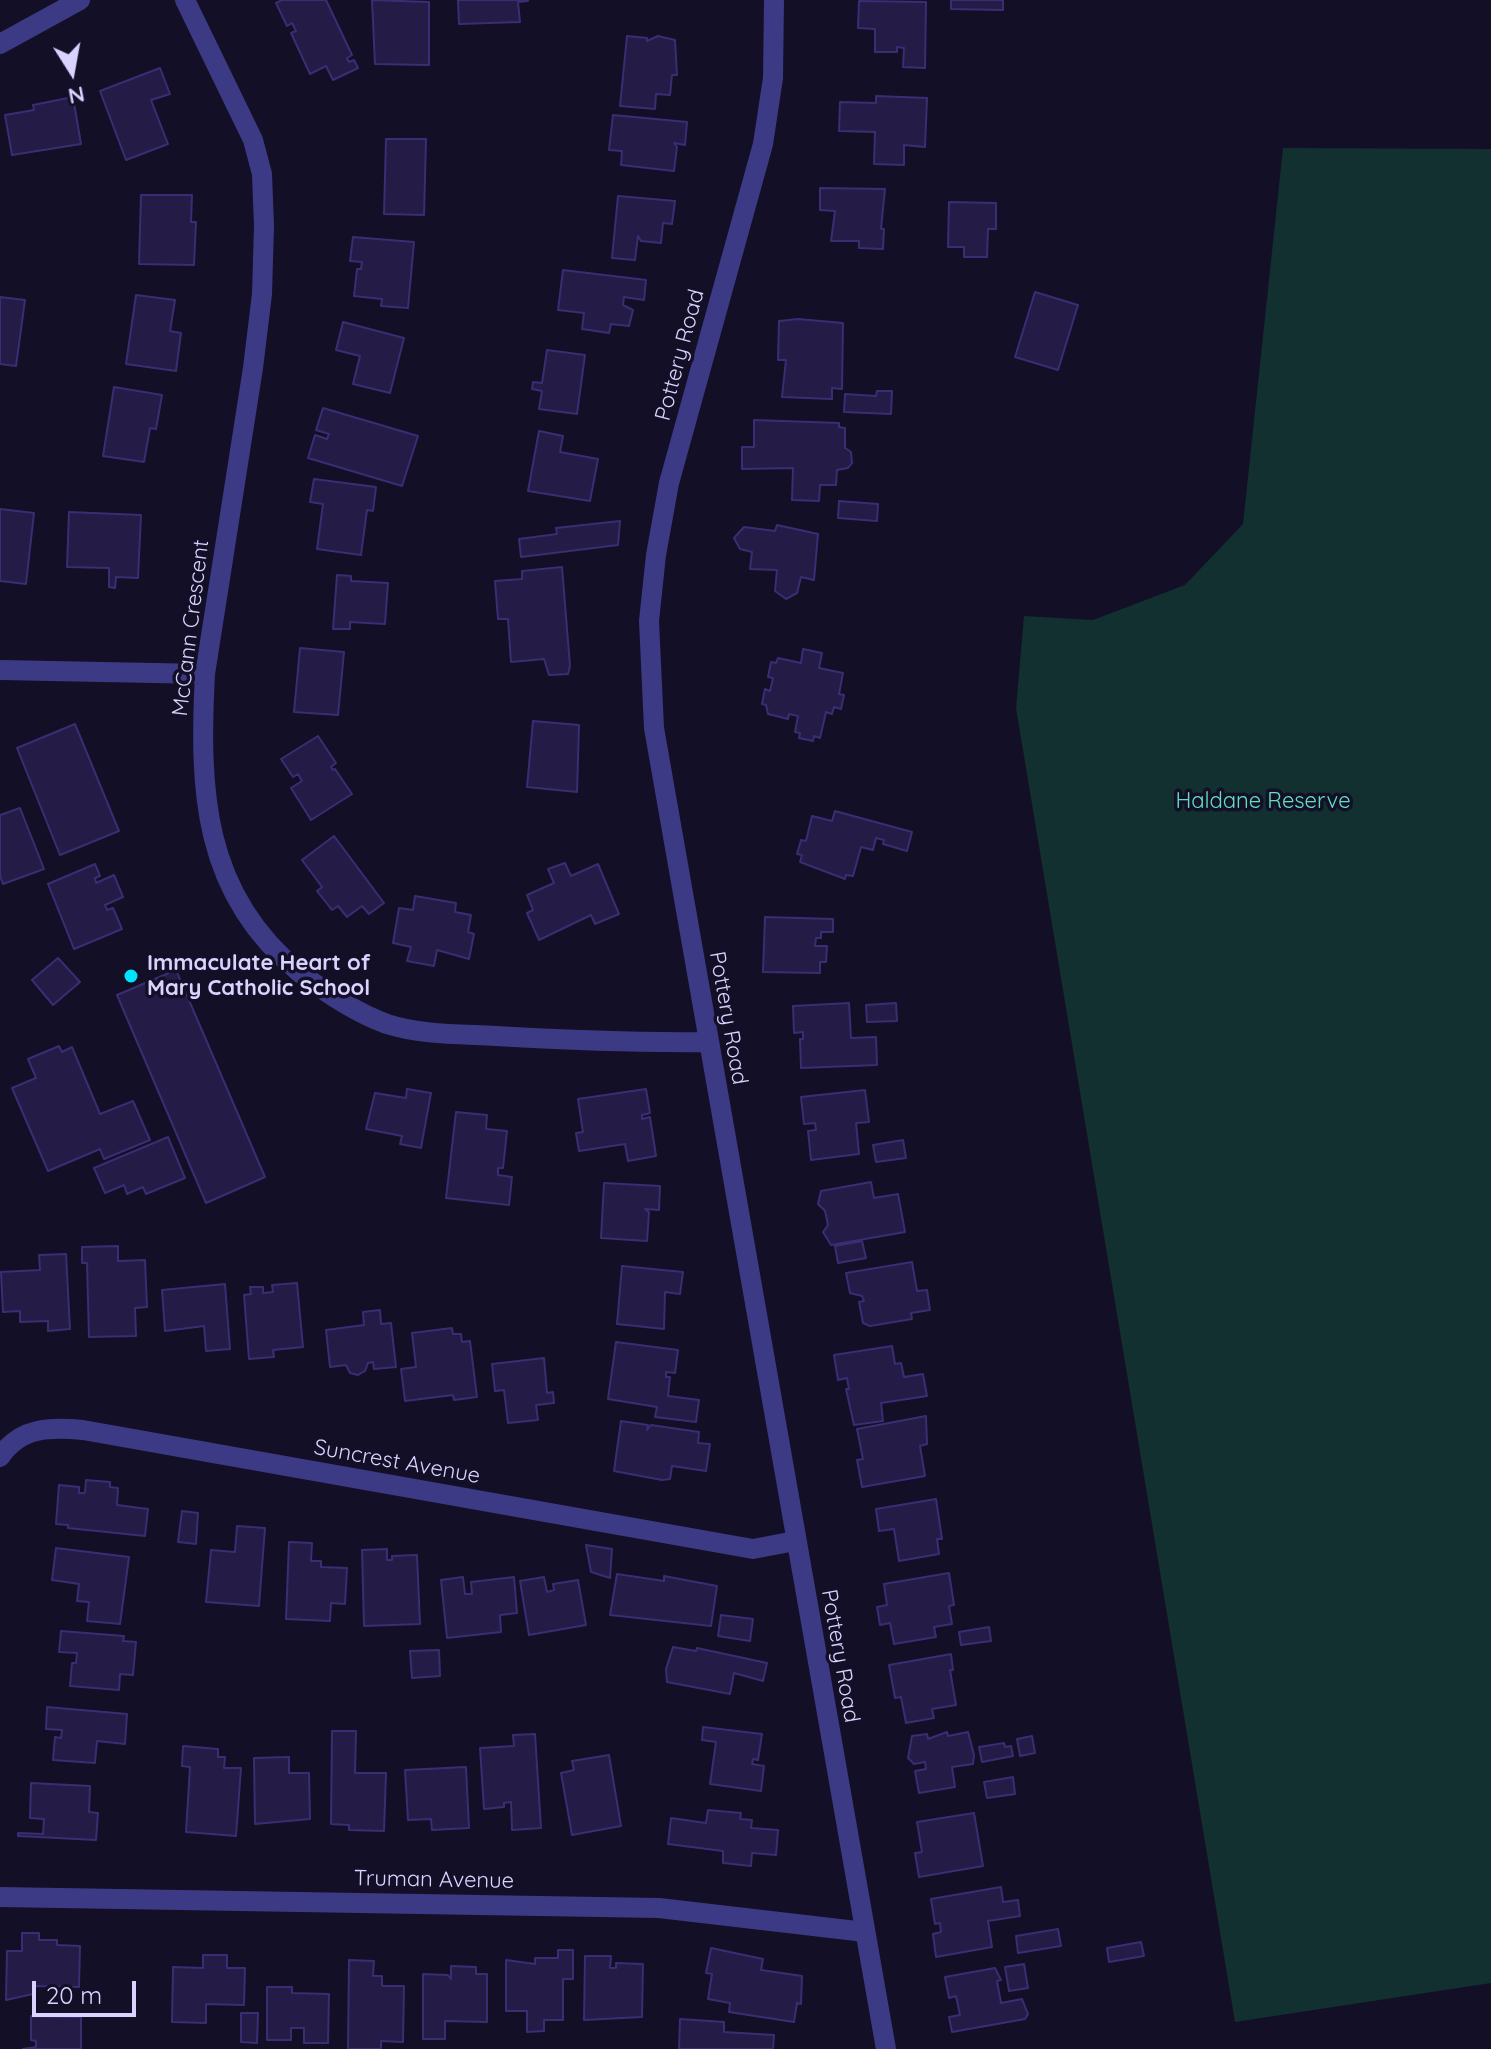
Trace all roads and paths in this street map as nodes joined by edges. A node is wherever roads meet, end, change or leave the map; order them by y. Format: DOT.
graph roads {
  1 [pos="80,0"];
  2 [pos="185,0"];
  3 [pos="774,0"];
  4 [pos="0,44"];
  5 [pos="0,670"];
  6 [pos="205,674"];
  7 [pos="708,1042"];
  8 [pos="0,1457"];
  9 [pos="795,1541"];
  10 [pos="0,1897"];
  11 [pos="865,1932"];
  12 [pos="886,2049"];
  1 -- 4 [label="street"];
  2 -- 6 [label="street, McCann Crescent"];
  3 -- 7 [label="street, Pottery Road"];
  5 -- 6 [label="street"];
  6 -- 7 [label="street, McCann Crescent"];
  7 -- 9 [label="street, Pottery Road"];
  8 -- 9 [label="street, Suncrest Avenue"];
  9 -- 11 [label="street, Pottery Road"];
  10 -- 11 [label="street, Truman Avenue"];
  11 -- 12 [label="street, Pottery Road"];
}
